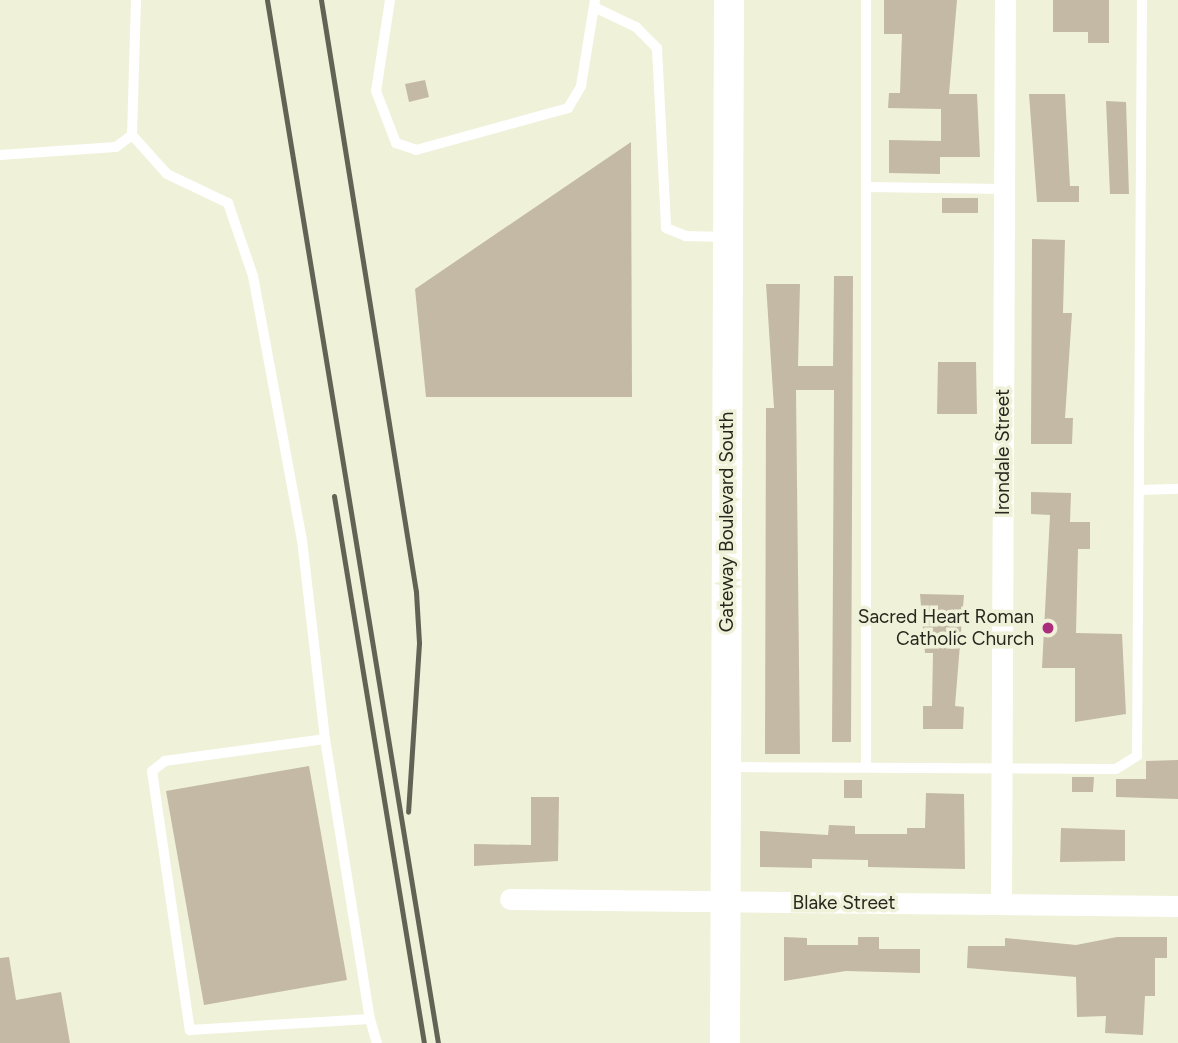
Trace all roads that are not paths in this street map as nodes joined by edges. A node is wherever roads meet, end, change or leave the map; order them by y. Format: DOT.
graph roads {
  1 [pos="136,0"];
  2 [pos="390,0"];
  3 [pos="729,0"];
  4 [pos="866,0"];
  5 [pos="1005,0"];
  6 [pos="1142,0"];
  7 [pos="595,3"];
  8 [pos="132,135"];
  9 [pos="0,155"];
  10 [pos="867,187"];
  11 [pos="1004,189"];
  12 [pos="728,237"];
  13 [pos="1178,489"];
  14 [pos="1141,490"];
  15 [pos="325,739"];
  16 [pos="726,767"];
  17 [pos="866,767"];
  18 [pos="1002,767"];
  19 [pos="510,899"];
  20 [pos="726,902"];
  21 [pos="1001,904"];
  22 [pos="1178,906"];
  23 [pos="370,1019"];
  24 [pos="377,1043"];
  25 [pos="725,1043"];
  1 -- 8 [label="lane"];
  2 -- 7 [label="lane"];
  3 -- 12 [label="main road, Gateway Boulevard South"];
  4 -- 10 [label="lane"];
  5 -- 11 [label="street, Irondale Street"];
  6 -- 14 [label="lane"];
  7 -- 12 [label="lane"];
  8 -- 9 [label="lane"];
  8 -- 15 [label="lane"];
  10 -- 11 [label="lane"];
  10 -- 17 [label="lane"];
  11 -- 18 [label="street, Irondale Street"];
  12 -- 16 [label="main road, Gateway Boulevard South"];
  13 -- 14 [label="lane"];
  14 -- 18 [label="lane"];
  15 -- 23 [label="lane"];
  15 -- 23 [label="lane"];
  16 -- 17 [label="lane"];
  16 -- 20 [label="main road, Gateway Boulevard South"];
  17 -- 18 [label="lane"];
  18 -- 21 [label="street, Irondale Street"];
  19 -- 20 [label="street, Blake Street"];
  20 -- 21 [label="street, Blake Street"];
  20 -- 25 [label="main road, Gateway Boulevard South"];
  21 -- 22 [label="street, Blake Street"];
  23 -- 24 [label="lane"];
}
